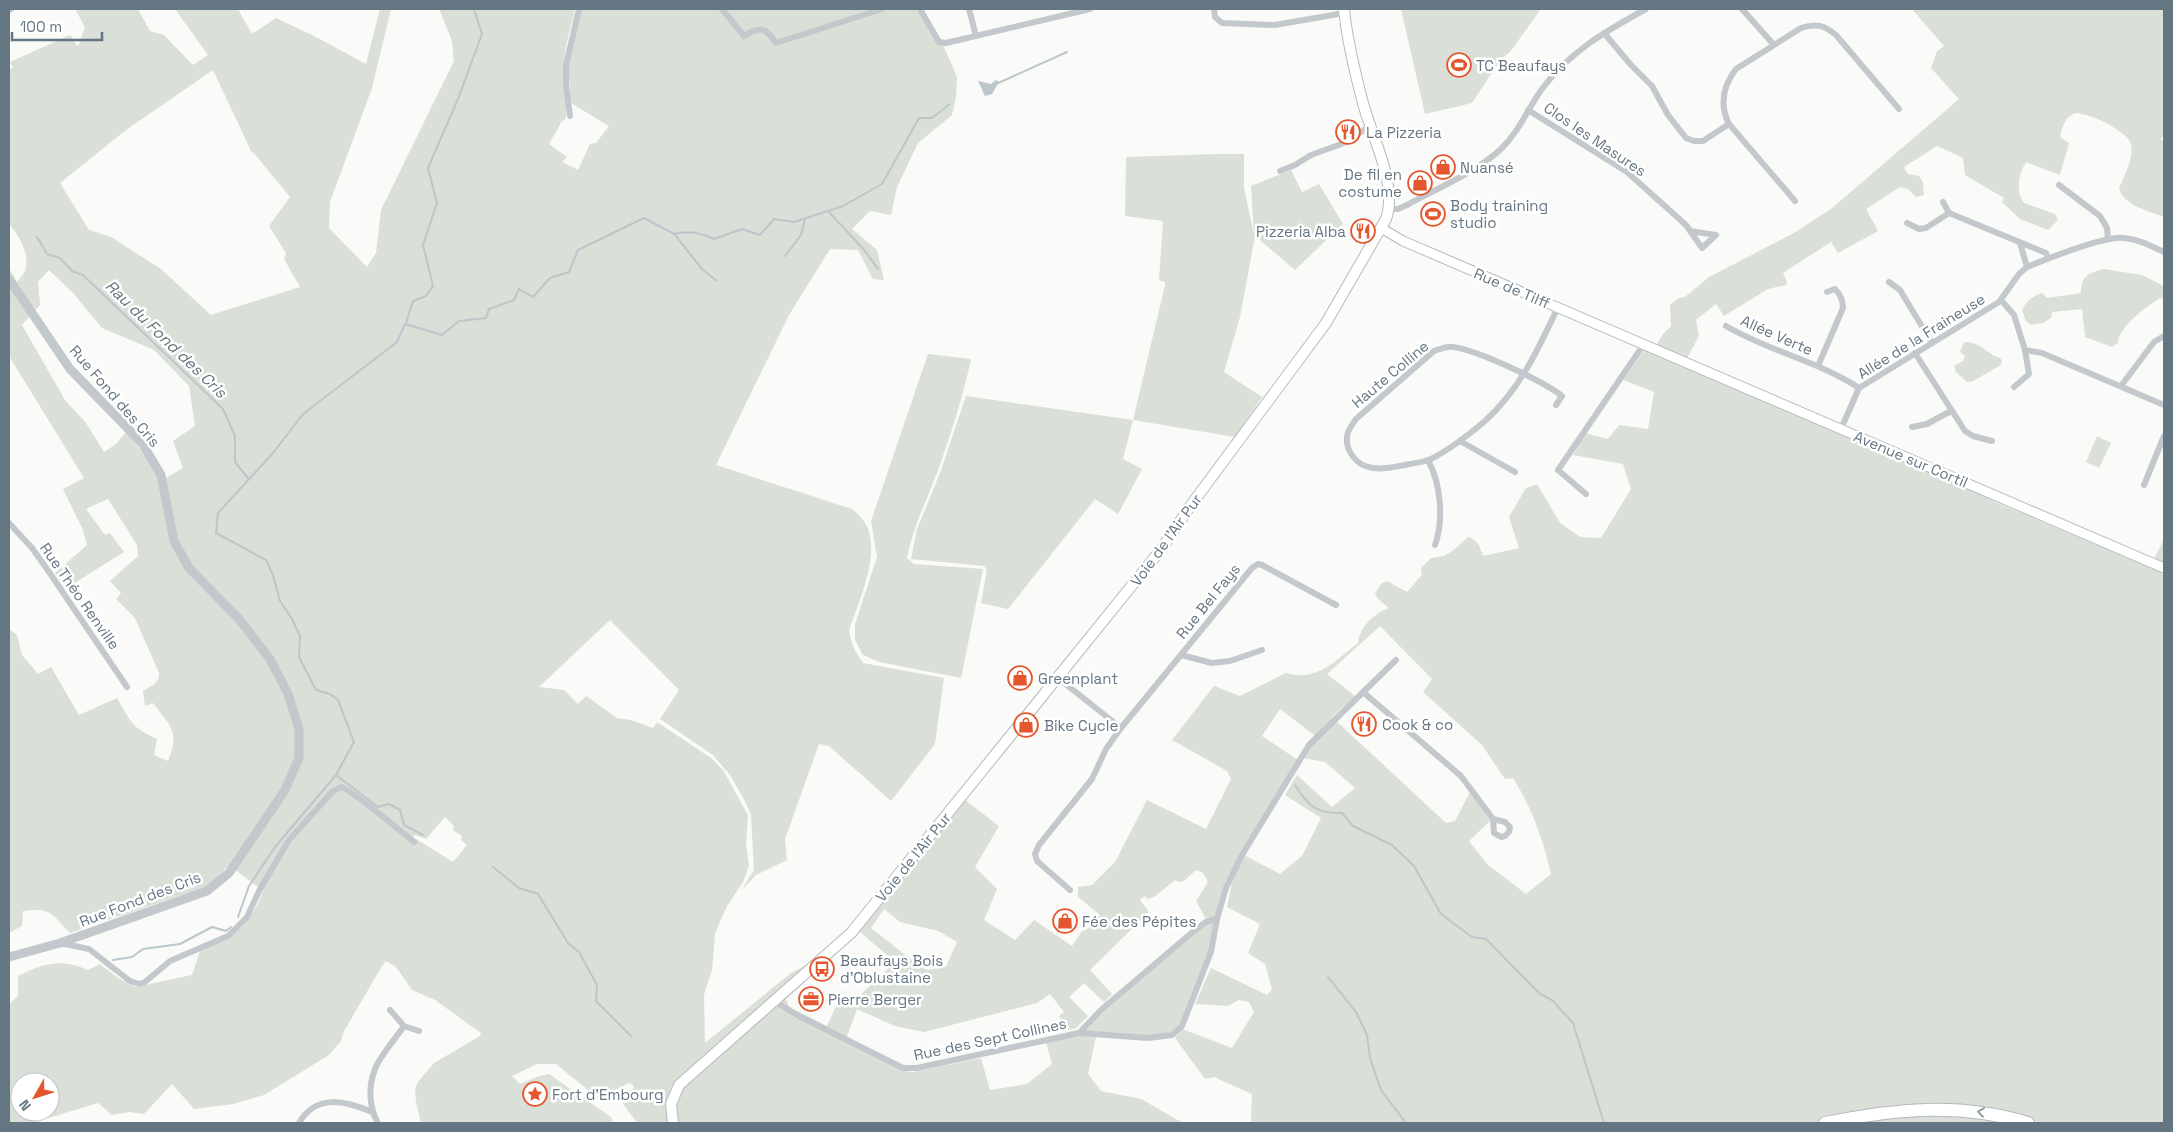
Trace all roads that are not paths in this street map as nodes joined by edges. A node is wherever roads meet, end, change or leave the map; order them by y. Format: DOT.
graph roads {
  1 [pos="579,9"];
  2 [pos="722,9"];
  3 [pos="882,9"];
  4 [pos="920,9"];
  5 [pos="969,9"];
  6 [pos="1090,9"];
  7 [pos="1214,9"];
  8 [pos="1646,9"];
  9 [pos="1742,9"];
  10 [pos="1344,11"];
  11 [pos="1604,32"];
  12 [pos="976,36"];
  13 [pos="1774,45"];
  14 [pos="1899,109"];
  15 [pos="1528,110"];
  16 [pos="570,116"];
  17 [pos="1729,124"];
  18 [pos="1370,126"];
  19 [pos="1280,170"];
  20 [pos="2059,186"];
  21 [pos="1795,201"];
  22 [pos="1943,202"];
  23 [pos="1389,209"];
  24 [pos="1950,213"];
  25 [pos="1908,223"];
  26 [pos="1381,228"];
  27 [pos="1690,231"];
  28 [pos="2108,239"];
  29 [pos="2020,243"];
  30 [pos="2164,252"];
  31 [pos="2048,258"];
  32 [pos="2027,267"];
  33 [pos="9,279"];
  34 [pos="1889,282"];
  35 [pos="1827,292"];
  36 [pos="2001,300"];
  37 [pos="1558,307"];
  38 [pos="1726,326"];
  39 [pos="2164,336"];
  40 [pos="1932,343"];
  41 [pos="1644,344"];
  42 [pos="1658,350"];
  43 [pos="2025,350"];
  44 [pos="1915,354"];
  45 [pos="1818,366"];
  46 [pos="1524,375"];
  47 [pos="2121,386"];
  48 [pos="2014,387"];
  49 [pos="1859,388"];
  50 [pos="1556,405"];
  51 [pos="2164,405"];
  52 [pos="1951,410"];
  53 [pos="1912,427"];
  54 [pos="1841,429"];
  55 [pos="2164,436"];
  56 [pos="1460,441"];
  57 [pos="1992,441"];
  58 [pos="1428,460"];
  59 [pos="1515,472"];
  60 [pos="2144,485"];
  61 [pos="1586,494"];
  62 [pos="9,523"];
  63 [pos="1435,545"];
  64 [pos="2164,568"];
  65 [pos="1336,605"];
  66 [pos="1262,650"];
  67 [pos="1181,655"];
  68 [pos="1396,660"];
  69 [pos="1058,678"];
  70 [pos="127,687"];
  71 [pos="1363,692"];
  72 [pos="1121,728"];
  73 [pos="1493,819"];
  74 [pos="414,842"];
  75 [pos="1070,890"];
  76 [pos="1217,919"];
  77 [pos="60,943"];
  78 [pos="9,957"];
  79 [pos="774,1001"];
  80 [pos="390,1010"];
  81 [pos="404,1026"];
  82 [pos="419,1030"];
  83 [pos="1079,1032"];
  84 [pos="372,1112"];
  85 [pos="299,1123"];
  86 [pos="378,1123"];
  87 [pos="673,1123"];
  88 [pos="1825,1123"];
  89 [pos="2028,1123"];
  1 -- 16 [label="street"];
  2 -- 3 [label="street"];
  4 -- 12 [label="street"];
  5 -- 12 [label="street"];
  6 -- 12 [label="street"];
  7 -- 10 [label="street"];
  8 -- 11 [label="street"];
  9 -- 13 [label="street"];
  10 -- 18 [label="main road, Voie de l'Air Pur"];
  11 -- 15 [label="street"];
  11 -- 17 [label="street"];
  13 -- 14 [label="street"];
  13 -- 17 [label="street"];
  15 -- 23 [label="street"];
  15 -- 27 [label="street, Clos les Masures"];
  17 -- 21 [label="street"];
  18 -- 19 [label="street"];
  18 -- 23 [label="main road, Voie de l'Air Pur"];
  20 -- 28 [label="street"];
  22 -- 24 [label="street"];
  23 -- 26 [label="main road, Voie de l'Air Pur"];
  24 -- 25 [label="street"];
  24 -- 29 [label="street"];
  26 -- 37 [label="main road, Rue de Tilff"];
  26 -- 69 [label="main road, Voie de l'Air Pur"];
  28 -- 30 [label="street, Allée de la Fraineuse"];
  28 -- 31 [label="street, Allée de la Fraineuse"];
  29 -- 31 [label="street"];
  29 -- 32 [label="street"];
  31 -- 32 [label="street, Allée de la Fraineuse"];
  32 -- 36 [label="street, Allée de la Fraineuse"];
  33 -- 77 [label="street, Rue Fond des Cris"];
  34 -- 40 [label="street"];
  35 -- 45 [label="street, Allée Verte"];
  36 -- 40 [label="street, Allée de la Fraineuse"];
  36 -- 43 [label="street"];
  37 -- 41 [label="main road, Rue de Tilff"];
  37 -- 46 [label="street"];
  38 -- 45 [label="street, Allée Verte"];
  39 -- 47 [label="street"];
  40 -- 44 [label="street, Allée de la Fraineuse"];
  41 -- 42 [label="main road, Rue de Tilff"];
  41 -- 61 [label="street"];
  42 -- 54 [label="main road, Avenue sur Cortil"];
  43 -- 47 [label="street"];
  43 -- 48 [label="street"];
  44 -- 49 [label="street, Allée de la Fraineuse"];
  44 -- 52 [label="street"];
  45 -- 49 [label="street, Allée Verte"];
  46 -- 50 [label="street"];
  46 -- 56 [label="street"];
  46 -- 58 [label="street, Haute Colline"];
  47 -- 51 [label="street"];
  49 -- 54 [label="street, Allée de la Fraineuse"];
  52 -- 53 [label="street"];
  52 -- 57 [label="street"];
  54 -- 64 [label="main road, Avenue sur Cortil"];
  55 -- 60 [label="street"];
  56 -- 58 [label="street"];
  56 -- 59 [label="street"];
  58 -- 63 [label="street"];
  62 -- 70 [label="street, Rue Théo Renville"];
  65 -- 67 [label="street, Rue Bel Fays"];
  66 -- 67 [label="street, Rue Bel Fays"];
  67 -- 72 [label="street, Rue Bel Fays"];
  68 -- 71 [label="street, Rue des Sept Collines"];
  69 -- 72 [label="street"];
  69 -- 79 [label="main road, Voie de l'Air Pur"];
  71 -- 73 [label="street"];
  71 -- 76 [label="street, Rue des Sept Collines"];
  72 -- 75 [label="street, Rue Bel Fays"];
  74 -- 77 [label="street"];
  76 -- 83 [label="street, Rue des Sept Collines"];
  76 -- 83 [label="street, Rue des Sept Collines"];
  77 -- 78 [label="street, Rue Fond des Cris"];
  79 -- 83 [label="street, Rue des Sept Collines"];
  79 -- 87 [label="main road, Voie de l'Air Pur"];
  80 -- 81 [label="street"];
  81 -- 82 [label="street"];
  81 -- 84 [label="street"];
  84 -- 85 [label="street"];
  84 -- 86 [label="street"];
  89 -- 88 [label="highway, one-way"];
}
